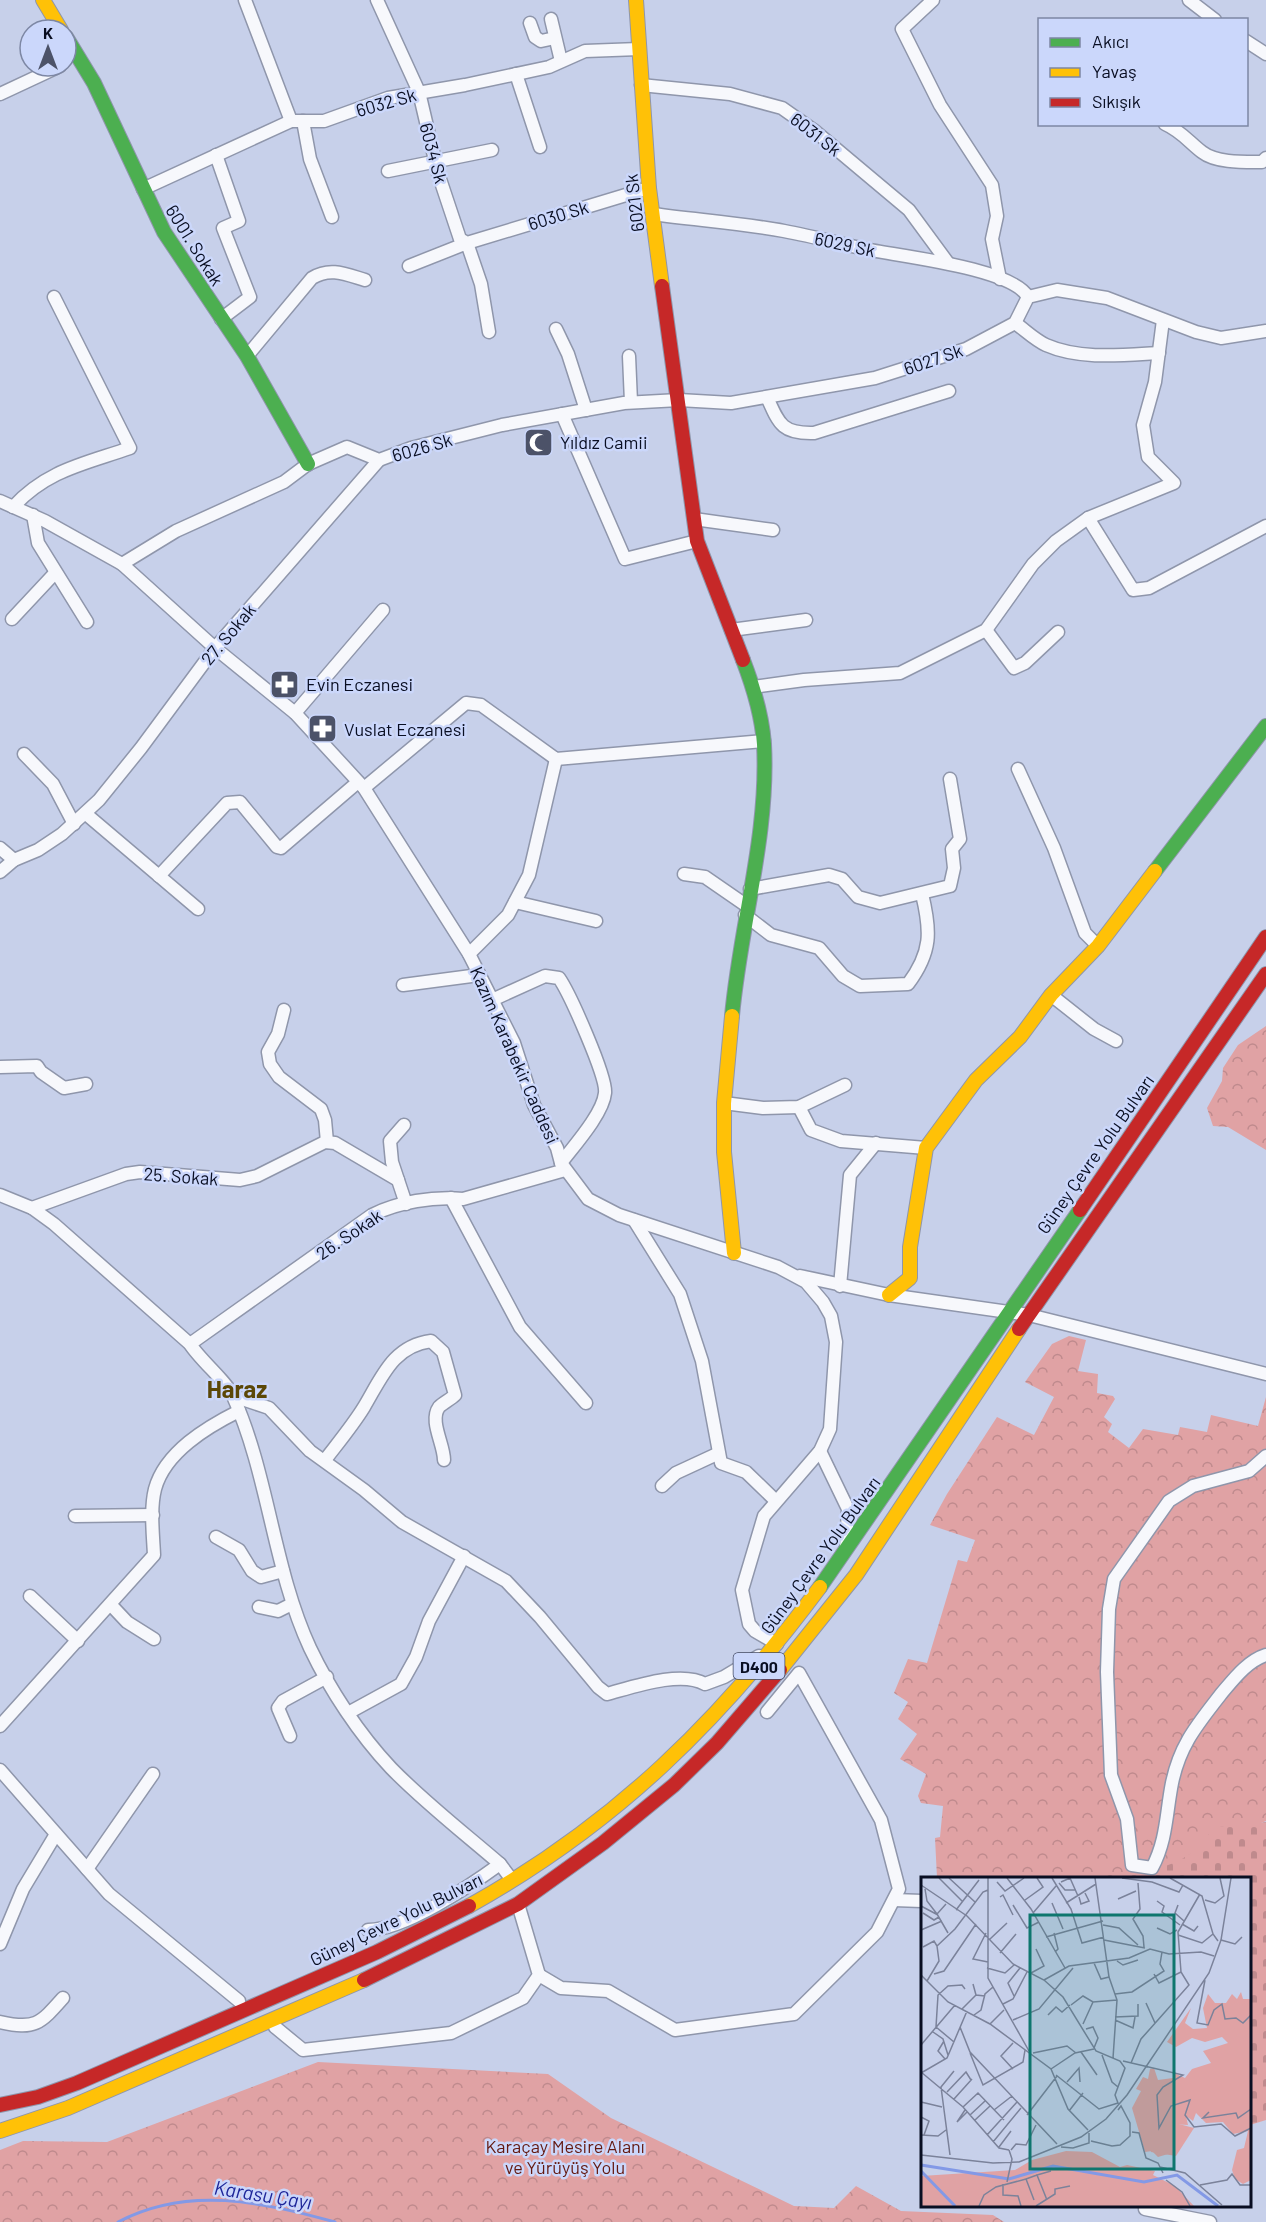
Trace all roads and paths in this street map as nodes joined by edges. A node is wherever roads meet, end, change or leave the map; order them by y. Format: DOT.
graph roads {
  1 [pos="43,0"];
  2 [pos="245,0"];
  3 [pos="378,0"];
  4 [pos="636,0"];
  5 [pos="933,0"];
  6 [pos="1189,0"];
  7 [pos="54,18"];
  8 [pos="1212,18"];
  9 [pos="551,20"];
  10 [pos="530,23"];
  11 [pos="555,38"];
  12 [pos="1248,42"];
  13 [pos="639,49"];
  14 [pos="1266,54"];
  15 [pos="561,61"];
  16 [pos="78,67"];
  17 [pos="516,74"];
  18 [pos="34,78"];
  19 [pos="641,85"];
  20 [pos="419,92"];
  21 [pos="0,94"];
  22 [pos="297,121"];
  23 [pos="1169,126"];
  24 [pos="540,147"];
  25 [pos="492,150"];
  26 [pos="216,155"];
  27 [pos="1266,158"];
  28 [pos="435,162"];
  29 [pos="388,171"];
  30 [pos="649,188"];
  31 [pos="143,189"];
  32 [pos="653,214"];
  33 [pos="332,217"];
  34 [pos="464,241"];
  35 [pos="948,263"];
  36 [pos="409,266"];
  37 [pos="1000,279"];
  38 [pos="364,280"];
  39 [pos="54,297"];
  40 [pos="1028,297"];
  41 [pos="222,319"];
  42 [pos="1163,320"];
  43 [pos="1015,323"];
  44 [pos="556,329"];
  45 [pos="1266,331"];
  46 [pos="489,332"];
  47 [pos="1159,353"];
  48 [pos="247,356"];
  49 [pos="629,356"];
  50 [pos="949,391"];
  51 [pos="767,397"];
  52 [pos="679,400"];
  53 [pos="631,402"];
  54 [pos="586,410"];
  55 [pos="562,414"];
  56 [pos="379,460"];
  57 [pos="308,464"];
  58 [pos="0,501"];
  59 [pos="13,507"];
  60 [pos="33,515"];
  61 [pos="1088,518"];
  62 [pos="694,519"];
  63 [pos="1266,526"];
  64 [pos="773,530"];
  65 [pos="697,541"];
  66 [pos="122,564"];
  67 [pos="55,573"];
  68 [pos="383,610"];
  69 [pos="12,619"];
  70 [pos="806,620"];
  71 [pos="87,622"];
  72 [pos="731,630"];
  73 [pos="986,630"];
  74 [pos="1058,632"];
  75 [pos="214,648"];
  76 [pos="753,687"];
  77 [pos="295,713"];
  78 [pos="1266,726"];
  79 [pos="764,741"];
  80 [pos="24,754"];
  81 [pos="556,759"];
  82 [pos="1018,769"];
  83 [pos="950,779"];
  84 [pos="361,785"];
  85 [pos="86,814"];
  86 [pos="74,824"];
  87 [pos="0,848"];
  88 [pos="14,860"];
  89 [pos="0,872"];
  90 [pos="684,874"];
  91 [pos="159,876"];
  92 [pos="750,889"];
  93 [pos="921,894"];
  94 [pos="515,902"];
  95 [pos="198,909"];
  96 [pos="746,910"];
  97 [pos="596,921"];
  98 [pos="1266,936"];
  99 [pos="1098,946"];
  100 [pos="469,954"];
  101 [pos="1266,974"];
  102 [pos="479,975"];
  103 [pos="403,985"];
  104 [pos="1051,995"];
  105 [pos="492,1000"];
  106 [pos="284,1010"];
  107 [pos="1116,1041"];
  108 [pos="0,1067"];
  109 [pos="86,1084"];
  110 [pos="844,1085"];
  111 [pos="724,1103"];
  112 [pos="799,1107"];
  113 [pos="404,1125"];
  114 [pos="327,1142"];
  115 [pos="876,1143"];
  116 [pos="926,1148"];
  117 [pos="563,1166"];
  118 [pos="398,1180"];
  119 [pos="0,1195"];
  120 [pos="451,1197"];
  121 [pos="406,1204"];
  122 [pos="32,1208"];
  123 [pos="634,1220"];
  124 [pos="734,1253"];
  125 [pos="793,1274"];
  126 [pos="840,1286"];
  127 [pos="889,1295"];
  128 [pos="1008,1313"];
  129 [pos="1029,1315"];
  130 [pos="190,1344"];
  131 [pos="1266,1374"];
  132 [pos="233,1396"];
  133 [pos="586,1403"];
  134 [pos="239,1411"];
  135 [pos="820,1451"];
  136 [pos="717,1454"];
  137 [pos="1266,1456"];
  138 [pos="325,1460"];
  139 [pos="444,1460"];
  140 [pos="662,1486"];
  141 [pos="776,1501"];
  142 [pos="153,1515"];
  143 [pos="75,1516"];
  144 [pos="216,1537"];
  145 [pos="846,1553"];
  146 [pos="464,1556"];
  147 [pos="283,1571"];
  148 [pos="30,1596"];
  149 [pos="292,1604"];
  150 [pos="111,1605"];
  151 [pos="259,1607"];
  152 [pos="154,1639"];
  153 [pos="78,1641"];
  154 [pos="777,1644"];
  155 [pos="1266,1655"];
  156 [pos="327,1677"];
  157 [pos="767,1712"];
  158 [pos="348,1713"];
  159 [pos="0,1725"];
  160 [pos="290,1736"];
  161 [pos="0,1770"];
  162 [pos="153,1774"];
  163 [pos="56,1834"];
  164 [pos="500,1864"];
  165 [pos="87,1869"];
  166 [pos="512,1880"];
  167 [pos="894,1900"];
  168 [pos="921,1901"];
  169 [pos="518,1904"];
  170 [pos="368,1930"];
  171 [pos="0,1944"];
  172 [pos="539,1975"];
  173 [pos="63,1998"];
  174 [pos="239,2001"];
  175 [pos="0,2022"];
  176 [pos="274,2027"];
  177 [pos="0,2105"];
  178 [pos="0,2131"];
  179 [pos="1144,2207"];
  180 [pos="1149,2222"];
  181 [pos="1210,2222"];
  1 -- 7 [label="main road"];
  2 -- 22 [label="street"];
  3 -- 20 [label="street, 6034 Sk"];
  4 -- 13 [label="main road, 6021 Sk"];
  5 -- 37 [label="street"];
  6 -- 8 [label="street"];
  9 -- 11 [label="street"];
  10 -- 11 [label="street"];
  11 -- 15 [label="street"];
  12 -- 14 [label="street"];
  13 -- 15 [label="street, 6032 Sk"];
  13 -- 19 [label="main road, 6021 Sk"];
  15 -- 17 [label="street, 6032 Sk"];
  16 -- 31 [label="main road, 6001. Sokak"];
  17 -- 20 [label="street, 6032 Sk"];
  17 -- 24 [label="street"];
  18 -- 21 [label="street"];
  19 -- 30 [label="main road, 6021 Sk"];
  19 -- 35 [label="street, 6031 Sk"];
  20 -- 22 [label="street, 6032 Sk"];
  20 -- 28 [label="street, 6034 Sk"];
  22 -- 26 [label="street, 6032 Sk"];
  22 -- 33 [label="street"];
  23 -- 27 [label="street"];
  25 -- 28 [label="street"];
  26 -- 31 [label="street, 6032 Sk"];
  26 -- 41 [label="street"];
  28 -- 29 [label="street"];
  28 -- 34 [label="street, 6034 Sk"];
  30 -- 32 [label="main road, 6021 Sk"];
  30 -- 34 [label="street, 6030 Sk"];
  31 -- 41 [label="main road, 6001. Sokak"];
  32 -- 35 [label="street, 6029 Sk"];
  32 -- 52 [label="main road, 6021 Sk"];
  34 -- 36 [label="street, 6030 Sk"];
  34 -- 46 [label="street, 6034 Sk"];
  35 -- 37 [label="street, 6029 Sk"];
  37 -- 40 [label="street, 6029 Sk"];
  38 -- 48 [label="street"];
  39 -- 59 [label="street"];
  40 -- 42 [label="street"];
  40 -- 43 [label="street"];
  41 -- 48 [label="main road, 6001. Sokak"];
  42 -- 45 [label="street"];
  42 -- 47 [label="street"];
  43 -- 47 [label="street"];
  43 -- 51 [label="street, 6027 Sk"];
  44 -- 54 [label="street"];
  47 -- 61 [label="street"];
  48 -- 57 [label="main road, 6001. Sokak"];
  49 -- 53 [label="street"];
  50 -- 51 [label="street"];
  51 -- 52 [label="street, 6027 Sk"];
  52 -- 53 [label="street, 6026 Sk"];
  52 -- 62 [label="main road, 6021 Sk"];
  53 -- 54 [label="street, 6026 Sk"];
  54 -- 55 [label="street, 6026 Sk"];
  55 -- 56 [label="street, 6026 Sk"];
  55 -- 65 [label="street"];
  56 -- 57 [label="street, 6026 Sk"];
  56 -- 75 [label="street, 27. Sokak"];
  57 -- 66 [label="street, 6026 Sk"];
  58 -- 59 [label="street, Kazım Karabekir Caddesi"];
  59 -- 60 [label="street, Kazım Karabekir Caddesi"];
  60 -- 66 [label="street, Kazım Karabekir Caddesi"];
  60 -- 67 [label="street"];
  61 -- 63 [label="street"];
  61 -- 73 [label="street"];
  62 -- 64 [label="street"];
  62 -- 65 [label="main road, 6021 Sk"];
  65 -- 72 [label="main road, 6021 Sk"];
  66 -- 75 [label="street, Kazım Karabekir Caddesi"];
  67 -- 69 [label="street"];
  67 -- 71 [label="street"];
  68 -- 77 [label="street"];
  70 -- 72 [label="street"];
  72 -- 76 [label="main road, 6021 Sk"];
  73 -- 74 [label="street"];
  73 -- 76 [label="street"];
  75 -- 77 [label="street, Kazım Karabekir Caddesi"];
  75 -- 85 [label="street, 27. Sokak"];
  76 -- 79 [label="main road, 6021 Sk"];
  77 -- 84 [label="street, Kazım Karabekir Caddesi"];
  78 -- 99 [label="main road"];
  79 -- 81 [label="street"];
  79 -- 92 [label="main road, 6021 Sk"];
  80 -- 86 [label="street"];
  81 -- 84 [label="street"];
  81 -- 94 [label="street"];
  82 -- 99 [label="street"];
  83 -- 93 [label="street"];
  84 -- 91 [label="street"];
  84 -- 100 [label="street, Kazım Karabekir Caddesi"];
  85 -- 86 [label="street, 27. Sokak"];
  85 -- 91 [label="street"];
  86 -- 88 [label="street, 27. Sokak"];
  87 -- 88 [label="street"];
  88 -- 89 [label="street, 27. Sokak"];
  90 -- 96 [label="street"];
  91 -- 95 [label="street"];
  92 -- 93 [label="street"];
  92 -- 96 [label="main road, 6021 Sk"];
  93 -- 96 [label="street"];
  94 -- 97 [label="street"];
  94 -- 100 [label="street"];
  96 -- 111 [label="main road, 6021 Sk"];
  98 -- 128 [label="main road, Güney Çevre Yolu Bulvarı / D400"];
  99 -- 104 [label="main road"];
  100 -- 102 [label="street, Kazım Karabekir Caddesi"];
  101 -- 129 [label="main road, Güney Çevre Yolu Bulvarı / D400"];
  102 -- 103 [label="street"];
  102 -- 105 [label="street, Kazım Karabekir Caddesi"];
  104 -- 107 [label="street"];
  104 -- 116 [label="main road"];
  105 -- 117 [label="street, Kazım Karabekir Caddesi"];
  105 -- 117 [label="street"];
  106 -- 114 [label="street"];
  108 -- 109 [label="street"];
  110 -- 112 [label="street"];
  111 -- 112 [label="street"];
  111 -- 124 [label="main road, 6021 Sk"];
  112 -- 115 [label="street"];
  113 -- 118 [label="street"];
  114 -- 118 [label="street"];
  114 -- 122 [label="street, 25. Sokak"];
  115 -- 116 [label="street"];
  115 -- 126 [label="street"];
  116 -- 127 [label="main road"];
  117 -- 120 [label="street, 26. Sokak"];
  117 -- 123 [label="street, Kazım Karabekir Caddesi"];
  118 -- 121 [label="street"];
  119 -- 122 [label="street"];
  120 -- 121 [label="street, 26. Sokak"];
  120 -- 133 [label="street"];
  121 -- 130 [label="street, 26. Sokak"];
  122 -- 130 [label="street"];
  123 -- 124 [label="street, Kazım Karabekir Caddesi"];
  123 -- 136 [label="street"];
  124 -- 125 [label="street, Kazım Karabekir Caddesi"];
  125 -- 126 [label="street"];
  125 -- 135 [label="street, Kazım Karabekir Caddesi"];
  126 -- 127 [label="street"];
  127 -- 128 [label="street"];
  128 -- 129 [label="street"];
  128 -- 145 [label="main road, Güney Çevre Yolu Bulvarı / D400"];
  129 -- 131 [label="street"];
  129 -- 169 [label="main road, Güney Çevre Yolu Bulvarı / D400"];
  130 -- 132 [label="street"];
  132 -- 134 [label="street"];
  132 -- 138 [label="street"];
  134 -- 142 [label="street"];
  134 -- 147 [label="street"];
  135 -- 141 [label="street, Kazım Karabekir Caddesi"];
  135 -- 145 [label="street"];
  136 -- 140 [label="street"];
  136 -- 141 [label="street"];
  137 -- 155 [label="street"];
  138 -- 139 [label="street"];
  138 -- 146 [label="street"];
  141 -- 154 [label="street, Kazım Karabekir Caddesi"];
  142 -- 143 [label="street"];
  142 -- 150 [label="street"];
  144 -- 147 [label="street"];
  145 -- 154 [label="main road, Güney Çevre Yolu Bulvarı / D400"];
  146 -- 154 [label="street"];
  146 -- 158 [label="street"];
  147 -- 149 [label="street"];
  148 -- 153 [label="street"];
  149 -- 151 [label="street"];
  149 -- 156 [label="street"];
  150 -- 152 [label="street"];
  150 -- 153 [label="street"];
  153 -- 159 [label="street"];
  154 -- 166 [label="main road, Güney Çevre Yolu Bulvarı / D400"];
  156 -- 158 [label="street"];
  156 -- 160 [label="street"];
  157 -- 167 [label="street"];
  158 -- 164 [label="street"];
  161 -- 163 [label="street"];
  162 -- 165 [label="street"];
  163 -- 165 [label="street"];
  163 -- 171 [label="street"];
  164 -- 166 [label="street"];
  164 -- 170 [label="street"];
  165 -- 174 [label="street"];
  166 -- 177 [label="main road, Güney Çevre Yolu Bulvarı / D400"];
  167 -- 168 [label="street"];
  167 -- 172 [label="street"];
  169 -- 172 [label="street"];
  169 -- 178 [label="main road, Güney Çevre Yolu Bulvarı / D400"];
  172 -- 176 [label="street"];
  173 -- 175 [label="street"];
  179 -- 180 [label="street"];
  179 -- 181 [label="street"];
}
